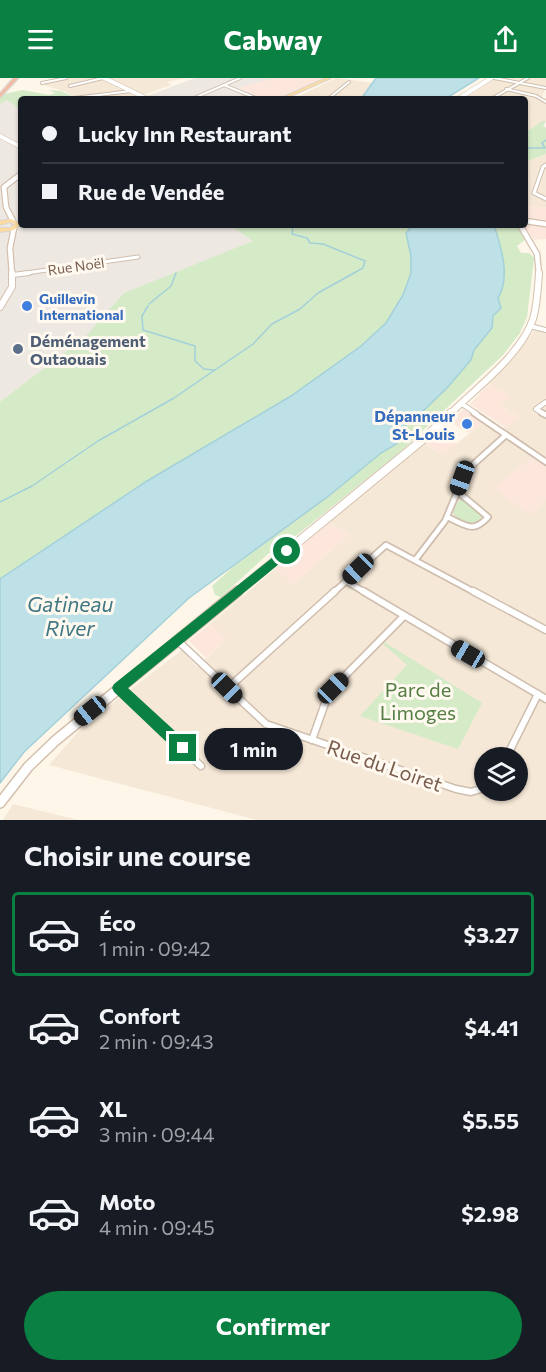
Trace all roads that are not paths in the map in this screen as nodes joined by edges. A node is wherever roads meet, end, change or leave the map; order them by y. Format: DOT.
graph roads {
  1 [pos="14,78"];
  2 [pos="66,78"];
  3 [pos="103,78"];
  4 [pos="240,78"];
  5 [pos="329,78"];
  6 [pos="493,78"];
  7 [pos="528,78"];
  8 [pos="350,82"];
  9 [pos="42,83"];
  10 [pos="516,83"];
  11 [pos="224,85"];
  12 [pos="70,86"];
  13 [pos="546,88"];
  14 [pos="506,89"];
  15 [pos="131,91"];
  16 [pos="0,94"];
  17 [pos="532,94"];
  18 [pos="90,96"];
  19 [pos="142,96"];
  20 [pos="199,96"];
  21 [pos="251,96"];
  22 [pos="288,96"];
  23 [pos="332,96"];
  24 [pos="463,96"];
  25 [pos="496,96"];
  26 [pos="528,97"];
  27 [pos="546,102"];
  28 [pos="0,136"];
  29 [pos="18,145"];
  30 [pos="546,165"];
  31 [pos="18,176"];
  32 [pos="546,199"];
  33 [pos="6,207"];
  34 [pos="528,221"];
  35 [pos="1,222"];
  36 [pos="17,224"];
  37 [pos="546,224"];
  38 [pos="522,228"];
  39 [pos="0,230"];
  40 [pos="10,249"];
  41 [pos="138,257"];
  42 [pos="13,275"];
  43 [pos="0,307"];
  44 [pos="530,326"];
  45 [pos="546,330"];
  46 [pos="546,402"];
  47 [pos="462,404"];
  48 [pos="546,415"];
  49 [pos="506,435"];
  50 [pos="546,461"];
  51 [pos="457,491"];
  52 [pos="447,517"];
  53 [pos="416,559"];
  54 [pos="346,581"];
  55 [pos="404,616"];
  56 [pos="546,630"];
  57 [pos="177,640"];
  58 [pos="118,688"];
  59 [pos="227,688"];
  60 [pos="538,694"];
  61 [pos="546,699"];
  62 [pos="312,740"];
  63 [pos="512,747"];
  64 [pos="201,766"];
  65 [pos="474,791"];
  66 [pos="0,803"];
  1 -- 16 [label="highway"];
  2 -- 9 [label="street"];
  3 -- 12 [label="street"];
  3 -- 15 [label="main road"];
  4 -- 11 [label="street"];
  5 -- 22 [label="main road"];
  6 -- 10 [label="street"];
  6 -- 24 [label="main road"];
  7 -- 10 [label="street"];
  8 -- 23 [label="street"];
  10 -- 13 [label="street"];
  10 -- 14 [label="street"];
  11 -- 20 [label="street"];
  11 -- 21 [label="street"];
  14 -- 17 [label="street"];
  14 -- 25 [label="street"];
  15 -- 18 [label="street"];
  15 -- 19 [label="main road"];
  17 -- 26 [label="street"];
  17 -- 27 [label="street"];
  28 -- 29 [label="main road"];
  30 -- 32 [label="street"];
  31 -- 33 [label="main road"];
  33 -- 35 [label="main road"];
  33 -- 36 [label="main road"];
  34 -- 37 [label="main road"];
  35 -- 36 [label="main road"];
  36 -- 39 [label="main road"];
  36 -- 40 [label="main road"];
  38 -- 44 [label="main road"];
  39 -- 40 [label="main road"];
  40 -- 42 [label="main road"];
  41 -- 42 [label="street, Rue Noël"];
  42 -- 43 [label="main road"];
  44 -- 45 [label="street"];
  44 -- 47 [label="main road"];
  46 -- 48 [label="street"];
  47 -- 49 [label="street"];
  47 -- 57 [label="main road"];
  49 -- 50 [label="street"];
  49 -- 51 [label="street"];
  51 -- 52 [label="street"];
  51 -- 52 [label="street"];
  52 -- 53 [label="street"];
  53 -- 54 [label="street"];
  53 -- 56 [label="street"];
  54 -- 55 [label="street"];
  54 -- 59 [label="street"];
  55 -- 60 [label="street"];
  55 -- 62 [label="street"];
  57 -- 58 [label="main road"];
  57 -- 59 [label="street, Rue du Loiret"];
  58 -- 64 [label="street"];
  58 -- 66 [label="main road"];
  59 -- 62 [label="street, Rue du Loiret"];
  60 -- 61 [label="street"];
  60 -- 63 [label="street"];
  62 -- 65 [label="street, Rue du Loiret"];
}
